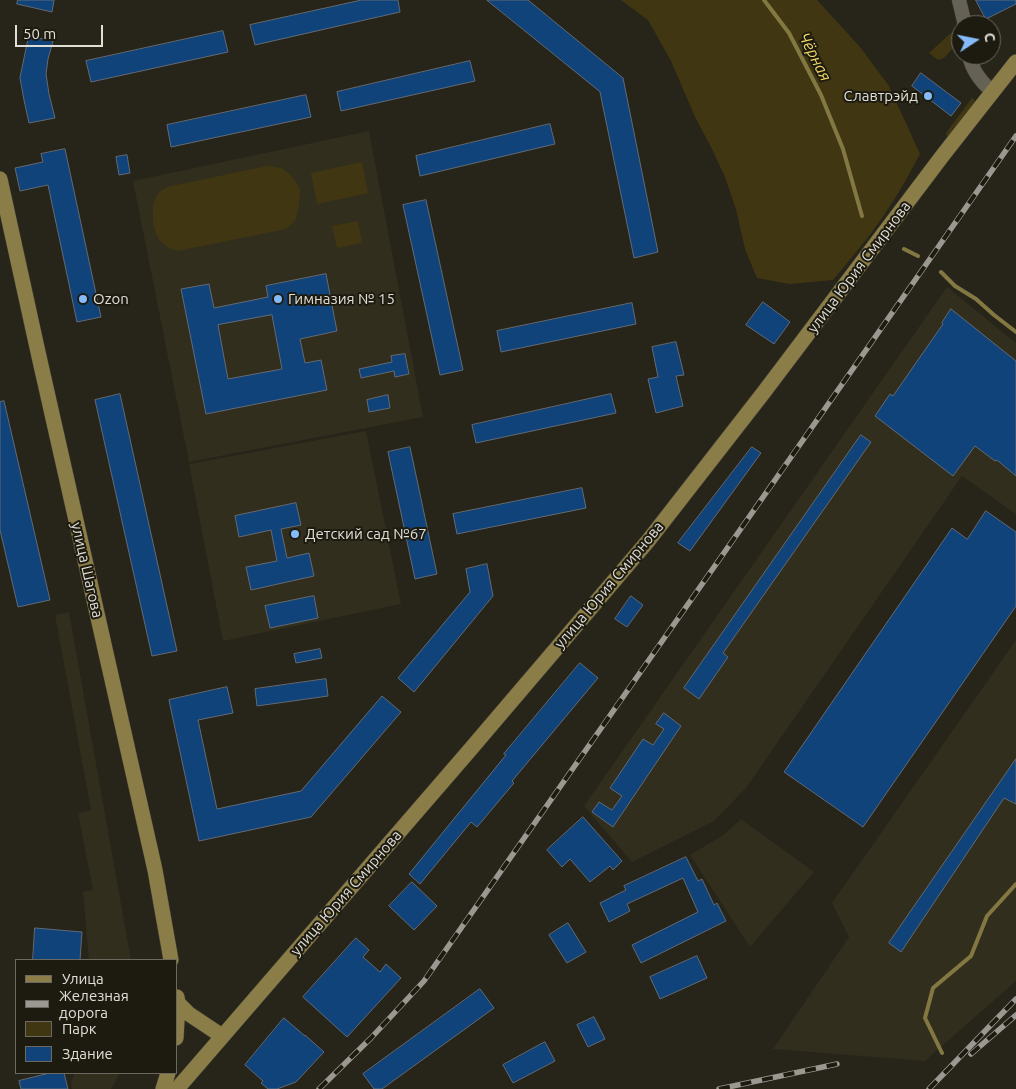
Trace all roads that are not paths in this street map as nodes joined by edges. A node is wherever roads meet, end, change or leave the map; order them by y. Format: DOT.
graph roads {
  1 [pos="959,0"];
  2 [pos="963,15"];
  3 [pos="1016,62"];
  4 [pos="973,65"];
  5 [pos="993,92"];
  6 [pos="0,180"];
  7 [pos="171,959"];
  8 [pos="178,999"];
  9 [pos="222,1036"];
  10 [pos="168,1074"];
  11 [pos="163,1089"];
  12 [pos="177,1089"];
  1 -- 2 [label="street"];
  3 -- 5 [label="main road, улица Юрия Смирнова"];
  4 -- 5 [label="street"];
  5 -- 9 [label="main road, улица Юрия Смирнова"];
  6 -- 7 [label="main road, улица Шагова"];
  8 -- 9 [label="main road"];
  9 -- 12 [label="main road, улица Юрия Смирнова"];
  10 -- 11 [label="main road"];
}
